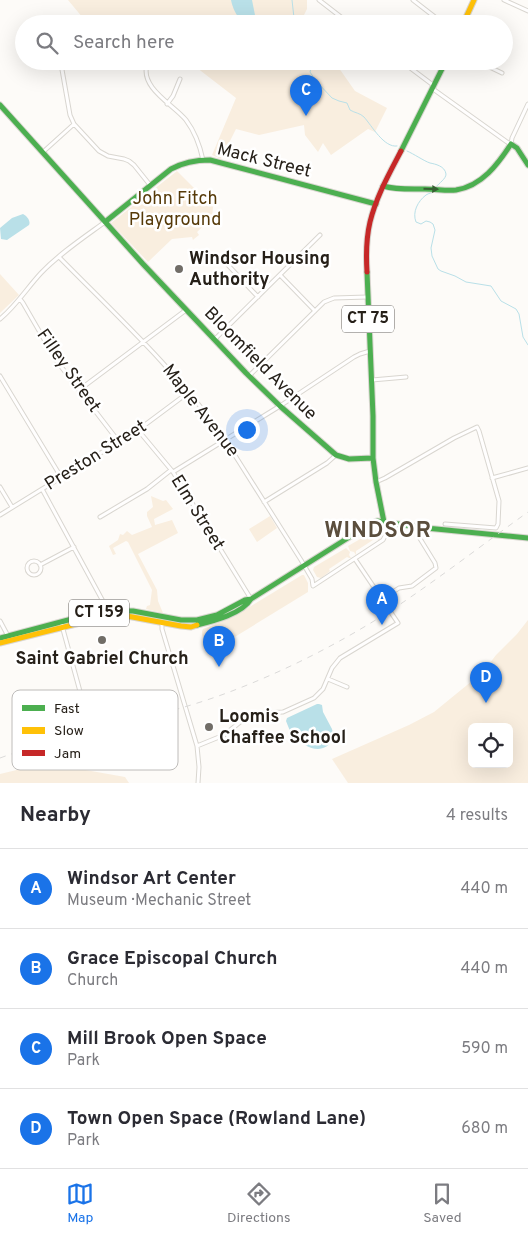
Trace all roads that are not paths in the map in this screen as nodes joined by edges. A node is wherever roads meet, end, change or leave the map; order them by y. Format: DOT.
graph roads {
  1 [pos="318,0"];
  2 [pos="412,0"];
  3 [pos="474,0"];
  4 [pos="504,0"];
  5 [pos="528,11"];
  6 [pos="338,15"];
  7 [pos="432,15"];
  8 [pos="467,15"];
  9 [pos="62,70"];
  10 [pos="146,70"];
  11 [pos="412,70"];
  12 [pos="442,70"];
  13 [pos="496,70"];
  14 [pos="502,73"];
  15 [pos="180,79"];
  16 [pos="433,87"];
  17 [pos="167,104"];
  18 [pos="528,104"];
  19 [pos="0,105"];
  20 [pos="74,124"];
  21 [pos="511,144"];
  22 [pos="43,152"];
  23 [pos="204,160"];
  24 [pos="528,166"];
  25 [pos="150,186"];
  26 [pos="383,186"];
  27 [pos="376,204"];
  28 [pos="105,222"];
  29 [pos="320,235"];
  30 [pos="59,257"];
  31 [pos="226,263"];
  32 [pos="280,275"];
  33 [pos="258,297"];
  34 [pos="367,298"];
  35 [pos="20,299"];
  36 [pos="186,310"];
  37 [pos="315,311"];
  38 [pos="0,319"];
  39 [pos="214,340"];
  40 [pos="143,342"];
  41 [pos="370,351"];
  42 [pos="0,376"];
  43 [pos="249,376"];
  44 [pos="406,378"];
  45 [pos="372,380"];
  46 [pos="79,390"];
  47 [pos="189,392"];
  48 [pos="280,406"];
  49 [pos="138,430"];
  50 [pos="226,440"];
  51 [pos="119,442"];
  52 [pos="336,455"];
  53 [pos="373,458"];
  54 [pos="528,468"];
  55 [pos="172,471"];
  56 [pos="61,477"];
  57 [pos="492,478"];
  58 [pos="376,482"];
  59 [pos="0,487"];
  60 [pos="42,489"];
  61 [pos="264,502"];
  62 [pos="12,508"];
  63 [pos="0,515"];
  64 [pos="100,517"];
  65 [pos="384,522"];
  66 [pos="446,524"];
  67 [pos="417,527"];
  68 [pos="528,538"];
  69 [pos="74,547"];
  70 [pos="354,559"];
  71 [pos="40,565"];
  72 [pos="304,566"];
  73 [pos="251,599"];
  74 [pos="382,599"];
  75 [pos="108,614"];
  76 [pos="163,619"];
  77 [pos="0,621"];
  78 [pos="62,624"];
  79 [pos="0,638"];
  80 [pos="9,638"];
  81 [pos="0,643"];
  82 [pos="328,680"];
  83 [pos="346,687"];
  84 [pos="80,690"];
  85 [pos="197,746"];
  86 [pos="198,783"];
  1 -- 6 [label="street"];
  2 -- 7 [label="street"];
  3 -- 8 [label="main road"];
  4 -- 5 [label="street"];
  9 -- 20 [label="street"];
  10 -- 17 [label="street"];
  11 -- 16 [label="street"];
  12 -- 16 [label="main road, CT 75"];
  13 -- 14 [label="street"];
  15 -- 17 [label="street"];
  16 -- 21 [label="street"];
  16 -- 26 [label="main road, CT 75"];
  17 -- 23 [label="street"];
  18 -- 21 [label="street"];
  19 -- 22 [label="main road, Bloomfield Avenue"];
  20 -- 22 [label="street"];
  20 -- 25 [label="street"];
  21 -- 24 [label="main road"];
  26 -- 21 [label="main road, one-way"];
  22 -- 28 [label="main road, Bloomfield Avenue"];
  23 -- 25 [label="main road, Mack Street"];
  23 -- 27 [label="main road, Mack Street"];
  25 -- 28 [label="main road, Mack Street"];
  26 -- 27 [label="main road, CT 75"];
  27 -- 34 [label="main road, CT 75"];
  28 -- 30 [label="street"];
  28 -- 36 [label="main road, Bloomfield Avenue"];
  29 -- 32 [label="street"];
  30 -- 35 [label="street"];
  30 -- 40 [label="street, Maple Avenue"];
  31 -- 33 [label="street"];
  32 -- 33 [label="street"];
  32 -- 37 [label="street"];
  33 -- 39 [label="street"];
  34 -- 37 [label="street"];
  34 -- 41 [label="main road, CT 75"];
  35 -- 38 [label="street"];
  35 -- 46 [label="street, Filley Street"];
  36 -- 39 [label="main road, Bloomfield Avenue"];
  36 -- 40 [label="street"];
  37 -- 43 [label="street"];
  39 -- 43 [label="main road, Bloomfield Avenue"];
  40 -- 46 [label="street"];
  40 -- 47 [label="street, Maple Avenue"];
  41 -- 45 [label="main road, CT 75"];
  41 -- 48 [label="street"];
  42 -- 56 [label="street"];
  43 -- 48 [label="main road, Bloomfield Avenue"];
  44 -- 45 [label="street"];
  45 -- 53 [label="main road, CT 75"];
  46 -- 51 [label="street, Filley Street"];
  47 -- 49 [label="street, Preston Street"];
  47 -- 50 [label="street, Maple Avenue"];
  48 -- 50 [label="street"];
  48 -- 52 [label="main road, Bloomfield Avenue"];
  49 -- 51 [label="street, Preston Street"];
  49 -- 55 [label="street, Elm Street"];
  50 -- 55 [label="street"];
  50 -- 61 [label="street, Maple Avenue"];
  51 -- 56 [label="street, Preston Street"];
  52 -- 53 [label="main road"];
  52 -- 61 [label="street"];
  53 -- 58 [label="main road, CT 75"];
  54 -- 57 [label="street"];
  55 -- 64 [label="street"];
  55 -- 73 [label="street, Elm Street"];
  56 -- 60 [label="street, Preston Street"];
  57 -- 58 [label="street"];
  57 -- 66 [label="street"];
  58 -- 65 [label="main road, CT 75"];
  59 -- 62 [label="street"];
  60 -- 62 [label="street, Preston Street"];
  60 -- 69 [label="street"];
  61 -- 72 [label="street, Maple Avenue"];
  62 -- 63 [label="street, Preston Street"];
  65 -- 67 [label="main road, CT 159"];
  65 -- 70 [label="street"];
  65 -- 72 [label="main road, CT 159"];
  67 -- 68 [label="main road, CT 159"];
  67 -- 74 [label="street"];
  69 -- 71 [label="street"];
  69 -- 75 [label="street"];
  70 -- 72 [label="street, Maple Avenue"];
  70 -- 74 [label="street"];
  71 -- 71 [label="street"];
  72 -- 73 [label="main road, CT 159"];
  73 -- 76 [label="main road, CT 159"];
  74 -- 82 [label="street"];
  75 -- 76 [label="main road, CT 159"];
  75 -- 78 [label="main road, CT 159"];
  76 -- 85 [label="street"];
  77 -- 80 [label="street"];
  78 -- 80 [label="main road, CT 159"];
  78 -- 84 [label="street"];
  79 -- 80 [label="main road, CT 159"];
  80 -- 81 [label="main road, CT 159"];
  82 -- 83 [label="street"];
  82 -- 85 [label="street"];
  85 -- 86 [label="street"];
}
